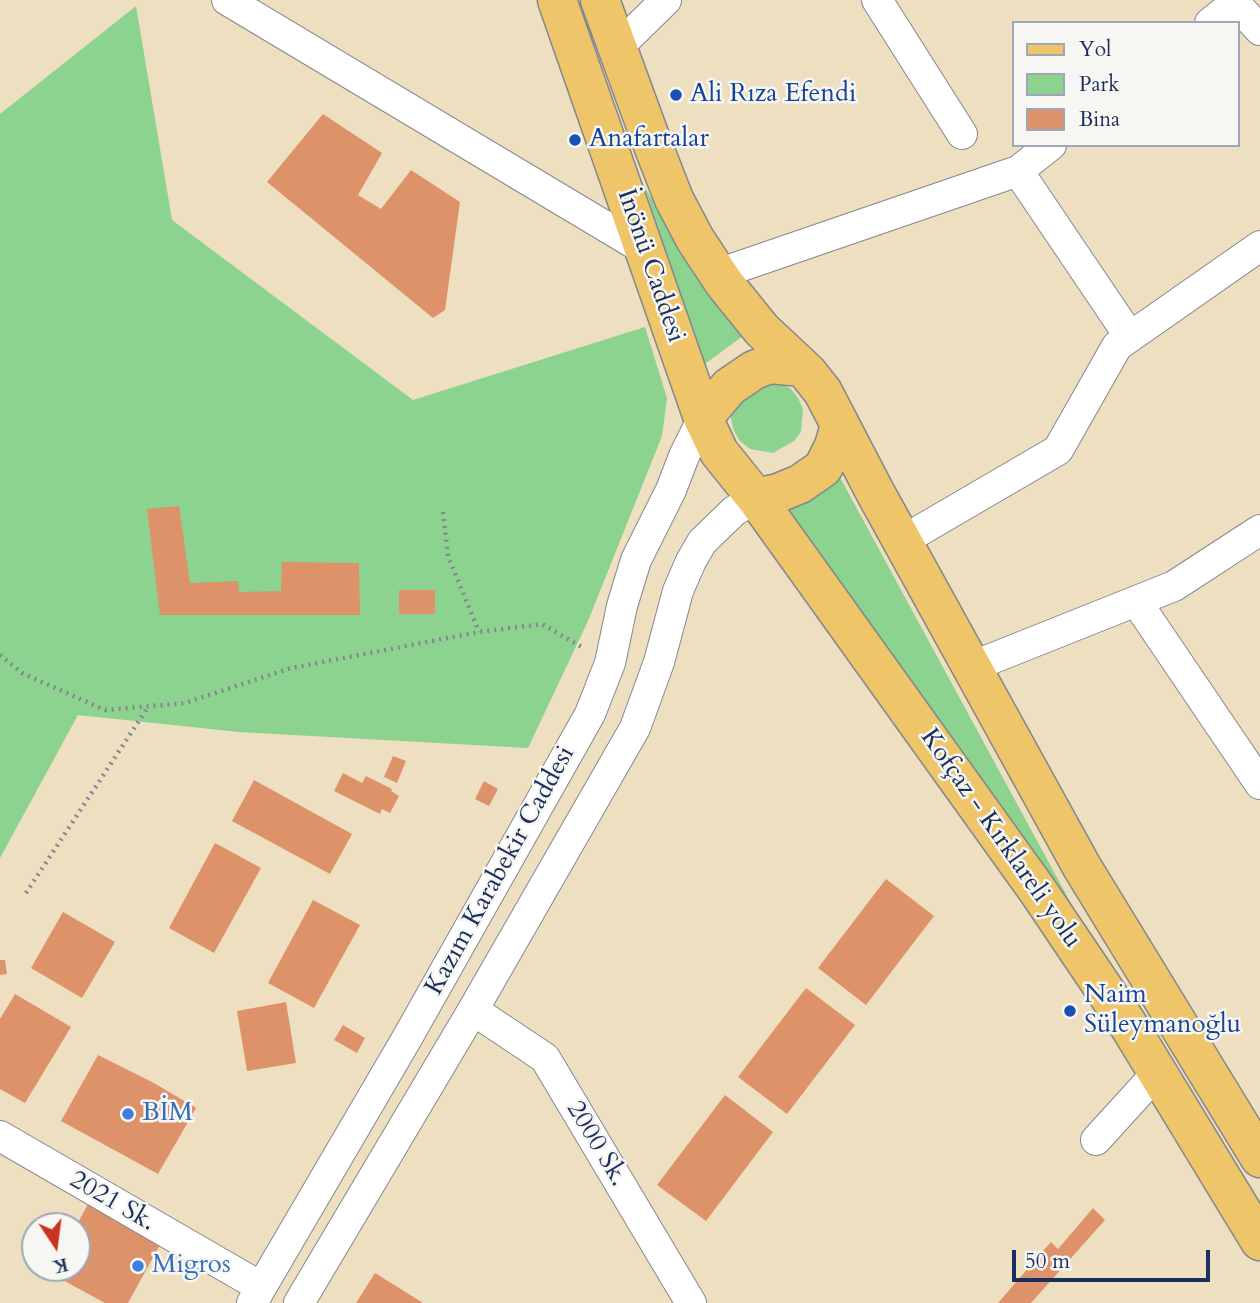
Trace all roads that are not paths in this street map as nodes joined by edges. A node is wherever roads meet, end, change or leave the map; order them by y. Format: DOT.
graph roads {
  1 [pos="227,0"];
  2 [pos="557,0"];
  3 [pos="600,0"];
  4 [pos="666,0"];
  5 [pos="877,0"];
  6 [pos="1234,1"];
  7 [pos="1212,21"];
  8 [pos="1260,30"];
  9 [pos="617,48"];
  10 [pos="962,134"];
  11 [pos="1048,147"];
  12 [pos="1018,171"];
  13 [pos="1260,246"];
  14 [pos="645,250"];
  15 [pos="718,274"];
  16 [pos="1130,337"];
  17 [pos="812,379"];
  18 [pos="703,418"];
  19 [pos="840,425"];
  20 [pos="719,452"];
  21 [pos="756,498"];
  22 [pos="1260,530"];
  23 [pos="902,541"];
  24 [pos="1136,601"];
  25 [pos="971,667"];
  26 [pos="1260,784"];
  27 [pos="473,1010"];
  28 [pos="1157,1073"];
  29 [pos="0,1136"];
  30 [pos="1096,1140"];
  31 [pos="1260,1158"];
  32 [pos="1260,1241"];
  33 [pos="256,1295"];
  34 [pos="299,1303"];
  35 [pos="691,1303"];
  1 -- 14 [label="street"];
  2 -- 14 [label="main road, İnönü Caddesi"];
  3 -- 9 [label="main road, İnönü Caddesi"];
  4 -- 9 [label="street"];
  5 -- 10 [label="street"];
  6 -- 7 [label="street"];
  6 -- 8 [label="street"];
  9 -- 15 [label="main road, İnönü Caddesi"];
  11 -- 12 [label="street"];
  12 -- 15 [label="street"];
  12 -- 16 [label="street"];
  13 -- 16 [label="street"];
  14 -- 18 [label="main road, İnönü Caddesi"];
  15 -- 17 [label="main road, İnönü Caddesi"];
  16 -- 23 [label="street"];
  17 -- 18 [label="main road"];
  17 -- 19 [label="main road"];
  18 -- 20 [label="main road, İnönü Caddesi"];
  18 -- 33 [label="street, Kazım Karabekir Caddesi"];
  19 -- 21 [label="main road"];
  19 -- 23 [label="main road"];
  20 -- 21 [label="main road, Kofçaz - Kırklareli yolu"];
  21 -- 27 [label="street, Kazım Karabekir Caddesi"];
  21 -- 28 [label="main road, Kofçaz - Kırklareli yolu"];
  22 -- 24 [label="street"];
  23 -- 25 [label="main road"];
  24 -- 25 [label="street"];
  24 -- 26 [label="street"];
  25 -- 31 [label="main road"];
  27 -- 34 [label="street, Kazım Karabekir Caddesi"];
  27 -- 35 [label="street, 2000 Sk."];
  28 -- 30 [label="street"];
  28 -- 32 [label="main road, Kofçaz - Kırklareli yolu"];
  29 -- 33 [label="street, 2021 Sk."];
}
